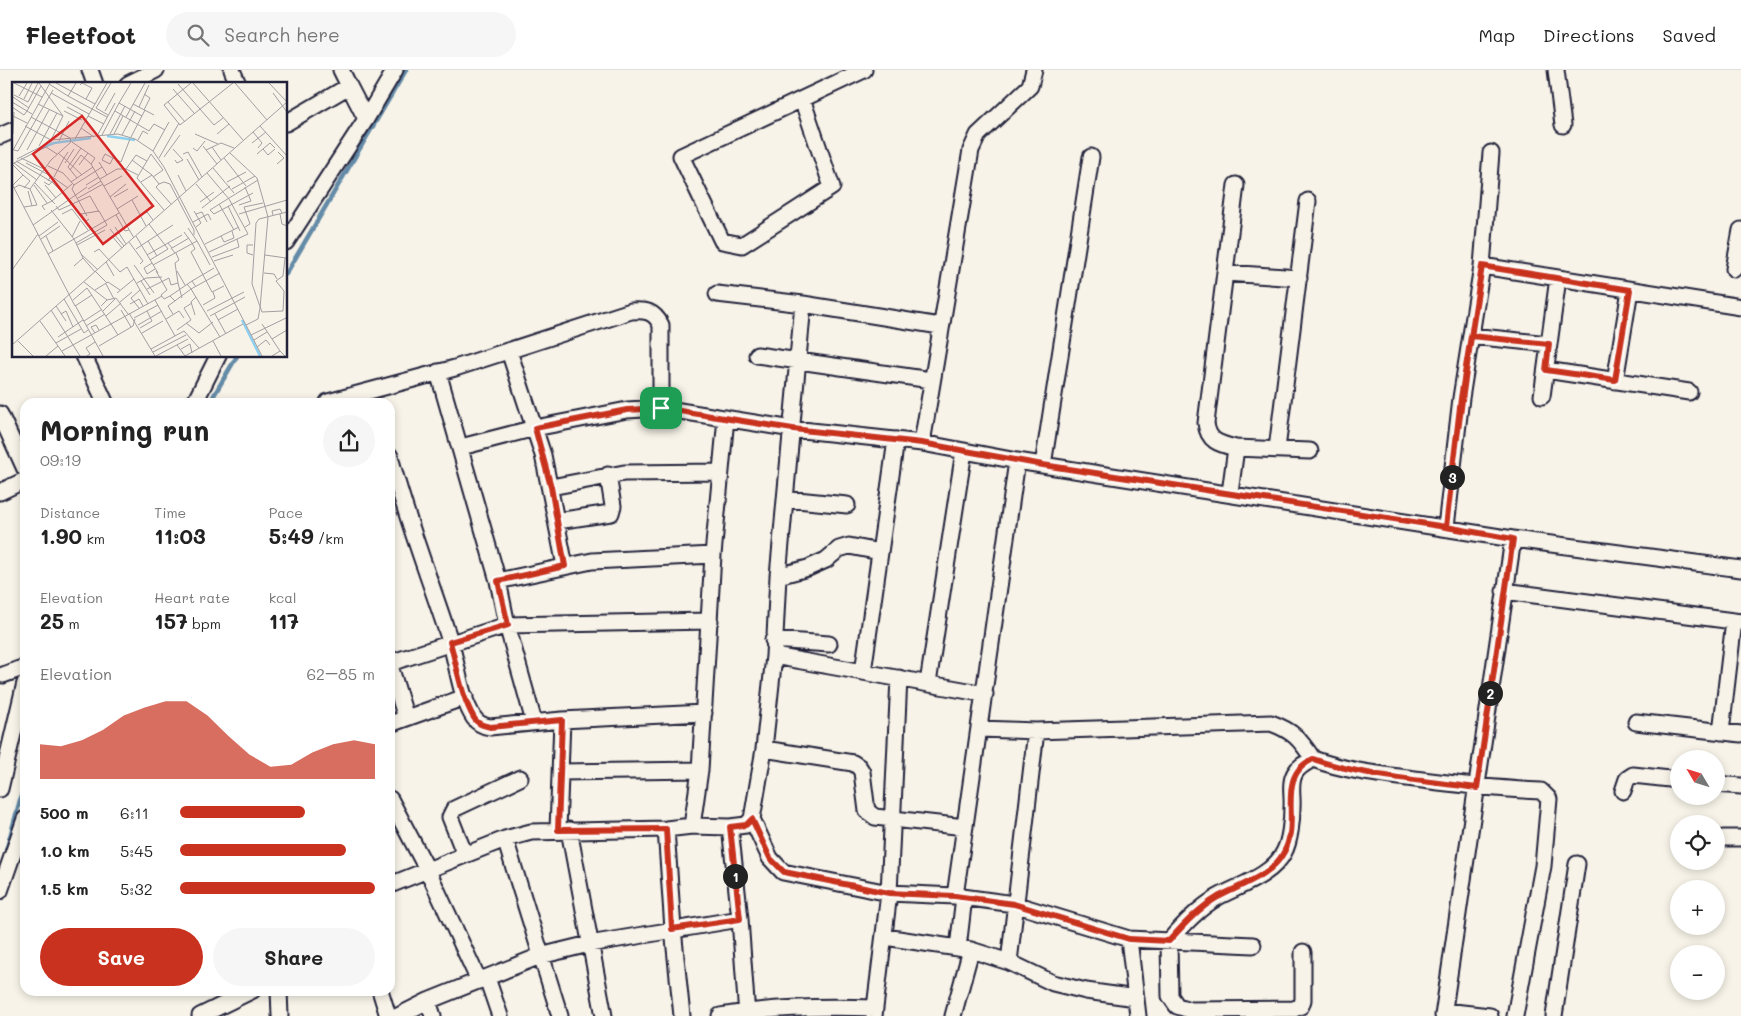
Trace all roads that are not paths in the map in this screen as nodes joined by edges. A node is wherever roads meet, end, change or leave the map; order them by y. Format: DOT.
graph roads {
  1 [pos="90,70"];
  2 [pos="156,70"];
  3 [pos="232,70"];
  4 [pos="341,70"];
  5 [pos="864,70"];
  6 [pos="1034,70"];
  7 [pos="1556,70"];
  8 [pos="390,73"];
  9 [pos="95,82"];
  10 [pos="132,82"];
  11 [pos="237,82"];
  12 [pos="349,86"];
  13 [pos="802,99"];
  14 [pos="366,119"];
  15 [pos="288,121"];
  16 [pos="1563,125"];
  17 [pos="12,131"];
  18 [pos="0,136"];
  19 [pos="1491,154"];
  20 [pos="1091,157"];
  21 [pos="1236,184"];
  22 [pos="1308,201"];
  23 [pos="1741,230"];
  24 [pos="288,239"];
  25 [pos="1482,266"];
  26 [pos="1734,270"];
  27 [pos="1225,272"];
  28 [pos="1299,278"];
  29 [pos="1558,278"];
  30 [pos="1630,290"];
  31 [pos="717,294"];
  32 [pos="804,304"];
  33 [pos="1741,307"];
  34 [pos="940,326"];
  35 [pos="1471,336"];
  36 [pos="1549,344"];
  37 [pos="509,351"];
  38 [pos="757,355"];
  39 [pos="85,358"];
  40 [pos="214,359"];
  41 [pos="798,361"];
  42 [pos="1546,370"];
  43 [pos="438,372"];
  44 [pos="931,380"];
  45 [pos="1615,380"];
  46 [pos="1689,392"];
  47 [pos="376,396"];
  48 [pos="1542,396"];
  49 [pos="103,398"];
  50 [pos="197,398"];
  51 [pos="360,398"];
  52 [pos="661,408"];
  53 [pos="0,414"];
  54 [pos="726,418"];
  55 [pos="535,428"];
  56 [pos="793,429"];
  57 [pos="896,440"];
  58 [pos="922,443"];
  59 [pos="461,446"];
  60 [pos="1236,448"];
  61 [pos="1277,449"];
  62 [pos="964,451"];
  63 [pos="1310,451"];
  64 [pos="20,458"];
  65 [pos="1017,460"];
  66 [pos="1043,465"];
  67 [pos="721,472"];
  68 [pos="395,474"];
  69 [pos="608,475"];
  70 [pos="20,482"];
  71 [pos="551,487"];
  72 [pos="0,492"];
  73 [pos="1230,494"];
  74 [pos="787,499"];
  75 [pos="847,506"];
  76 [pos="557,521"];
  77 [pos="1446,527"];
  78 [pos="1513,539"];
  79 [pos="880,552"];
  80 [pos="713,555"];
  81 [pos="565,566"];
  82 [pos="1741,569"];
  83 [pos="778,576"];
  84 [pos="498,581"];
  85 [pos="1504,591"];
  86 [pos="710,621"];
  87 [pos="1737,621"];
  88 [pos="508,625"];
  89 [pos="773,640"];
  90 [pos="450,642"];
  91 [pos="828,644"];
  92 [pos="774,656"];
  93 [pos="395,663"];
  94 [pos="20,668"];
  95 [pos="863,672"];
  96 [pos="1,673"];
  97 [pos="899,678"];
  98 [pos="395,682"];
  99 [pos="928,683"];
  100 [pos="985,694"];
  101 [pos="465,697"];
  102 [pos="20,704"];
  103 [pos="704,713"];
  104 [pos="406,718"];
  105 [pos="562,720"];
  106 [pos="395,722"];
  107 [pos="534,722"];
  108 [pos="1636,722"];
  109 [pos="979,729"];
  110 [pos="1036,731"];
  111 [pos="1721,732"];
  112 [pos="1741,734"];
  113 [pos="764,749"];
  114 [pos="1313,759"];
  115 [pos="700,770"];
  116 [pos="560,772"];
  117 [pos="520,778"];
  118 [pos="1670,779"];
  119 [pos="1725,785"];
  120 [pos="1741,786"];
  121 [pos="1477,788"];
  122 [pos="0,789"];
  123 [pos="1623,792"];
  124 [pos="395,808"];
  125 [pos="752,819"];
  126 [pos="892,819"];
  127 [pos="692,826"];
  128 [pos="730,827"];
  129 [pos="965,827"];
  130 [pos="666,829"];
  131 [pos="564,830"];
  132 [pos="20,833"];
  133 [pos="1725,838"];
  134 [pos="1741,838"];
  135 [pos="504,839"];
  136 [pos="465,855"];
  137 [pos="1577,864"];
  138 [pos="428,871"];
  139 [pos="395,883"];
  140 [pos="0,891"];
  141 [pos="889,893"];
  142 [pos="959,896"];
  143 [pos="1014,904"];
  144 [pos="740,919"];
  145 [pos="672,929"];
  146 [pos="885,937"];
  147 [pos="1129,939"];
  148 [pos="1169,941"];
  149 [pos="589,944"];
  150 [pos="1253,945"];
  151 [pos="964,949"];
  152 [pos="1303,952"];
  153 [pos="540,956"];
  154 [pos="1009,962"];
  155 [pos="483,979"];
  156 [pos="241,996"];
  157 [pos="279,996"];
  158 [pos="382,996"];
  159 [pos="1136,998"];
  160 [pos="428,1002"];
  161 [pos="875,1012"];
  162 [pos="1444,1013"];
  163 [pos="747,1014"];
  164 [pos="200,1016"];
  165 [pos="280,1016"];
  166 [pos="388,1016"];
  167 [pos="398,1016"];
  168 [pos="433,1016"];
  169 [pos="500,1016"];
  170 [pos="560,1016"];
  171 [pos="604,1016"];
  172 [pos="682,1016"];
  173 [pos="720,1016"];
  174 [pos="953,1016"];
  175 [pos="1138,1016"];
  176 [pos="1490,1016"];
  177 [pos="1515,1016"];
  178 [pos="1554,1016"];
  1 -- 9 [label="street"];
  2 -- 10 [label="street"];
  3 -- 11 [label="street"];
  4 -- 12 [label="street"];
  5 -- 13 [label="street"];
  6 -- 34 [label="street"];
  7 -- 16 [label="street"];
  8 -- 14 [label="street"];
  12 -- 14 [label="street"];
  12 -- 15 [label="street"];
  13 -- 13 [label="street"];
  14 -- 24 [label="street"];
  17 -- 18 [label="street"];
  19 -- 25 [label="street"];
  20 -- 66 [label="street"];
  21 -- 27 [label="street"];
  22 -- 28 [label="street"];
  23 -- 26 [label="street"];
  25 -- 29 [label="street"];
  25 -- 35 [label="street"];
  27 -- 28 [label="street"];
  27 -- 60 [label="street"];
  28 -- 61 [label="street"];
  29 -- 30 [label="street"];
  29 -- 36 [label="street"];
  30 -- 33 [label="street"];
  30 -- 45 [label="street"];
  31 -- 32 [label="street"];
  32 -- 34 [label="street"];
  32 -- 41 [label="street"];
  34 -- 44 [label="street"];
  35 -- 36 [label="street"];
  35 -- 77 [label="street"];
  36 -- 42 [label="street"];
  37 -- 43 [label="street"];
  37 -- 52 [label="street"];
  37 -- 55 [label="street"];
  38 -- 41 [label="street"];
  39 -- 49 [label="street"];
  40 -- 50 [label="street"];
  41 -- 44 [label="street"];
  41 -- 56 [label="street"];
  42 -- 45 [label="street"];
  42 -- 48 [label="street"];
  43 -- 47 [label="street"];
  43 -- 59 [label="street"];
  44 -- 58 [label="street"];
  45 -- 46 [label="street"];
  47 -- 51 [label="street"];
  52 -- 54 [label="street"];
  52 -- 55 [label="street"];
  53 -- 64 [label="street"];
  54 -- 56 [label="street"];
  54 -- 67 [label="street"];
  55 -- 59 [label="street"];
  55 -- 71 [label="street"];
  56 -- 57 [label="street"];
  56 -- 74 [label="street"];
  57 -- 58 [label="street"];
  57 -- 79 [label="street"];
  58 -- 62 [label="street"];
  59 -- 84 [label="street"];
  60 -- 61 [label="street"];
  60 -- 73 [label="street"];
  61 -- 63 [label="street"];
  62 -- 65 [label="street"];
  62 -- 99 [label="street"];
  65 -- 66 [label="street"];
  65 -- 100 [label="street"];
  66 -- 73 [label="street"];
  67 -- 69 [label="street"];
  67 -- 80 [label="street"];
  68 -- 90 [label="street"];
  69 -- 71 [label="street"];
  69 -- 76 [label="street"];
  70 -- 72 [label="street"];
  71 -- 76 [label="street"];
  73 -- 77 [label="street"];
  74 -- 75 [label="street"];
  74 -- 83 [label="street"];
  76 -- 81 [label="street"];
  77 -- 78 [label="street"];
  78 -- 82 [label="street"];
  78 -- 85 [label="street"];
  79 -- 83 [label="street"];
  79 -- 95 [label="street"];
  80 -- 81 [label="street"];
  80 -- 86 [label="street"];
  81 -- 84 [label="street"];
  83 -- 89 [label="street"];
  84 -- 88 [label="street"];
  85 -- 87 [label="street"];
  85 -- 121 [label="street"];
  86 -- 88 [label="street"];
  86 -- 103 [label="street"];
  87 -- 111 [label="street"];
  88 -- 90 [label="street"];
  88 -- 107 [label="street"];
  89 -- 91 [label="street"];
  89 -- 92 [label="street"];
  90 -- 93 [label="street"];
  90 -- 101 [label="street"];
  92 -- 95 [label="street"];
  92 -- 113 [label="street"];
  94 -- 96 [label="street"];
  95 -- 97 [label="street"];
  97 -- 99 [label="street"];
  97 -- 126 [label="street"];
  98 -- 104 [label="street"];
  99 -- 100 [label="street"];
  100 -- 109 [label="street"];
  101 -- 104 [label="street"];
  101 -- 107 [label="street"];
  102 -- 122 [label="street"];
  103 -- 105 [label="street"];
  103 -- 115 [label="street"];
  104 -- 106 [label="street"];
  105 -- 107 [label="street"];
  105 -- 116 [label="street"];
  108 -- 111 [label="street"];
  109 -- 110 [label="street"];
  109 -- 129 [label="street"];
  110 -- 114 [label="street"];
  110 -- 143 [label="street"];
  111 -- 112 [label="street"];
  113 -- 125 [label="street"];
  113 -- 126 [label="street"];
  114 -- 121 [label="street"];
  114 -- 148 [label="street"];
  115 -- 116 [label="street"];
  115 -- 127 [label="street"];
  116 -- 131 [label="street"];
  117 -- 136 [label="street"];
  118 -- 123 [label="street"];
  119 -- 120 [label="street"];
  121 -- 162 [label="street"];
  121 -- 177 [label="street"];
  124 -- 138 [label="street"];
  125 -- 128 [label="street"];
  125 -- 141 [label="street"];
  126 -- 129 [label="street"];
  126 -- 141 [label="street"];
  127 -- 128 [label="street"];
  127 -- 130 [label="street"];
  128 -- 144 [label="street"];
  129 -- 142 [label="street"];
  130 -- 131 [label="street"];
  130 -- 145 [label="street"];
  131 -- 135 [label="street"];
  131 -- 149 [label="street"];
  132 -- 140 [label="street"];
  133 -- 134 [label="street"];
  135 -- 136 [label="street"];
  135 -- 153 [label="street"];
  136 -- 138 [label="street"];
  137 -- 178 [label="street"];
  138 -- 139 [label="street"];
  138 -- 155 [label="street"];
  141 -- 142 [label="street"];
  141 -- 146 [label="street"];
  142 -- 143 [label="street"];
  142 -- 151 [label="street"];
  143 -- 147 [label="street"];
  143 -- 154 [label="street"];
  144 -- 145 [label="street"];
  144 -- 163 [label="street"];
  145 -- 149 [label="street"];
  145 -- 172 [label="street"];
  146 -- 151 [label="street"];
  146 -- 161 [label="street"];
  147 -- 148 [label="street"];
  147 -- 159 [label="street"];
  148 -- 150 [label="street"];
  148 -- 152 [label="street"];
  149 -- 153 [label="street"];
  149 -- 171 [label="street"];
  151 -- 154 [label="street"];
  151 -- 174 [label="street"];
  153 -- 155 [label="street"];
  153 -- 170 [label="street"];
  154 -- 159 [label="street"];
  155 -- 160 [label="street"];
  155 -- 169 [label="street"];
  156 -- 164 [label="street"];
  157 -- 165 [label="street"];
  158 -- 166 [label="street"];
  159 -- 175 [label="street"];
  160 -- 167 [label="street"];
  160 -- 168 [label="street"];
  161 -- 163 [label="street"];
  162 -- 176 [label="street"];
  163 -- 173 [label="street"];
}
